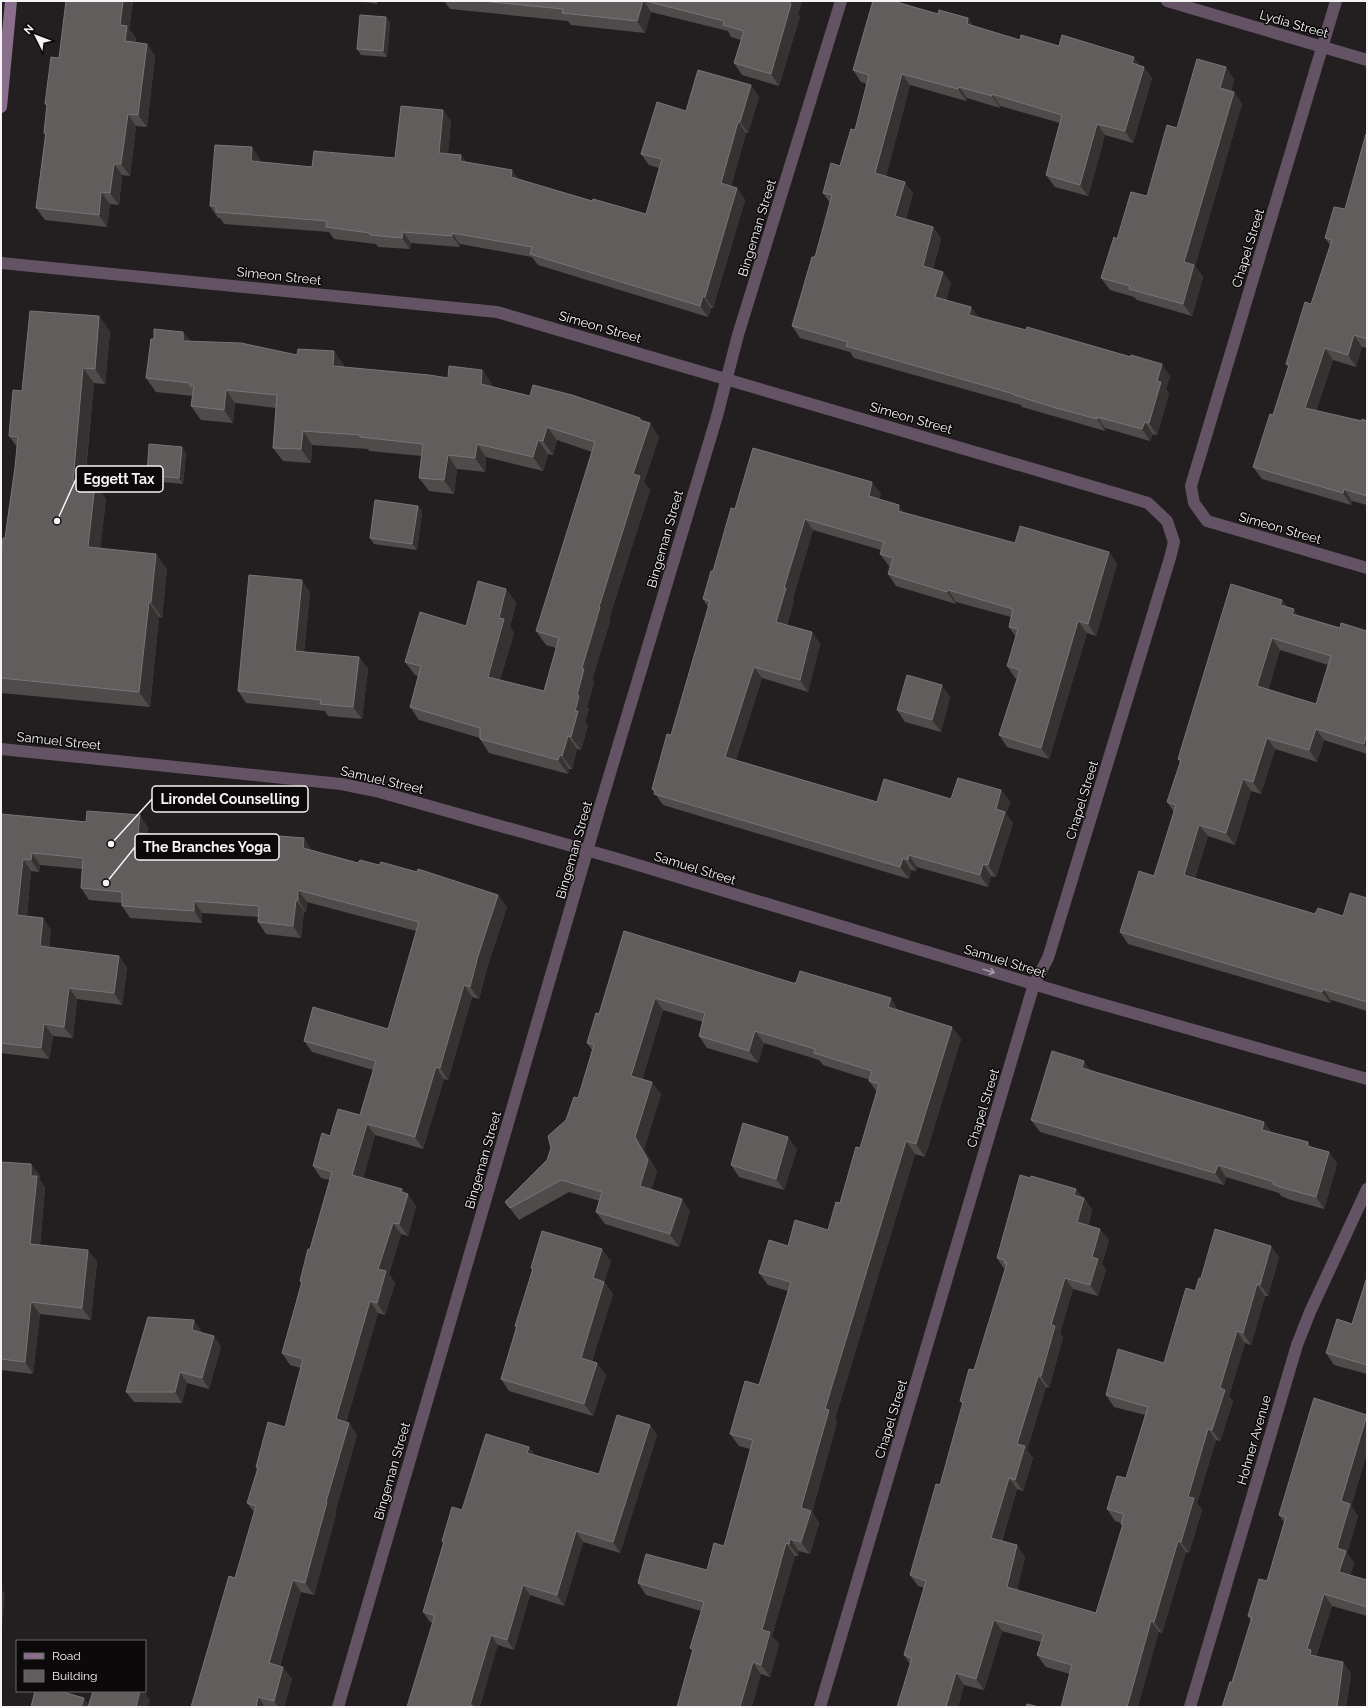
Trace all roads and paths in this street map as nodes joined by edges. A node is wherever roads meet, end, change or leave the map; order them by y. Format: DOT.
graph roads {
  1 [pos="11,1"];
  2 [pos="841,1"];
  3 [pos="1167,1"];
  4 [pos="1336,1"];
  5 [pos="1323,47"];
  6 [pos="1367,60"];
  7 [pos="1,107"];
  8 [pos="1,263"];
  9 [pos="726,379"];
  10 [pos="1194,503"];
  11 [pos="1167,521"];
  12 [pos="1367,568"];
  13 [pos="1,749"];
  14 [pos="588,851"];
  15 [pos="1034,984"];
  16 [pos="1367,1079"];
  17 [pos="1367,1189"];
  18 [pos="338,1707"];
  19 [pos="820,1707"];
  20 [pos="1190,1707"];
  1 -- 7 [label="main road"];
  2 -- 9 [label="street, Bingeman Street"];
  3 -- 5 [label="street, Lydia Street"];
  4 -- 5 [label="street, Chapel Street"];
  5 -- 6 [label="street, Lydia Street"];
  5 -- 10 [label="street, Chapel Street"];
  8 -- 9 [label="street, Simeon Street"];
  9 -- 11 [label="street, Simeon Street"];
  9 -- 14 [label="street, Bingeman Street"];
  10 -- 12 [label="street, Simeon Street"];
  11 -- 15 [label="street, Chapel Street"];
  13 -- 14 [label="street, Samuel Street"];
  14 -- 15 [label="street, Samuel Street, one-way"];
  14 -- 18 [label="street, Bingeman Street"];
  15 -- 16 [label="street, Samuel Street"];
  15 -- 19 [label="street, Chapel Street"];
  17 -- 20 [label="street, Hohner Avenue"];
}
